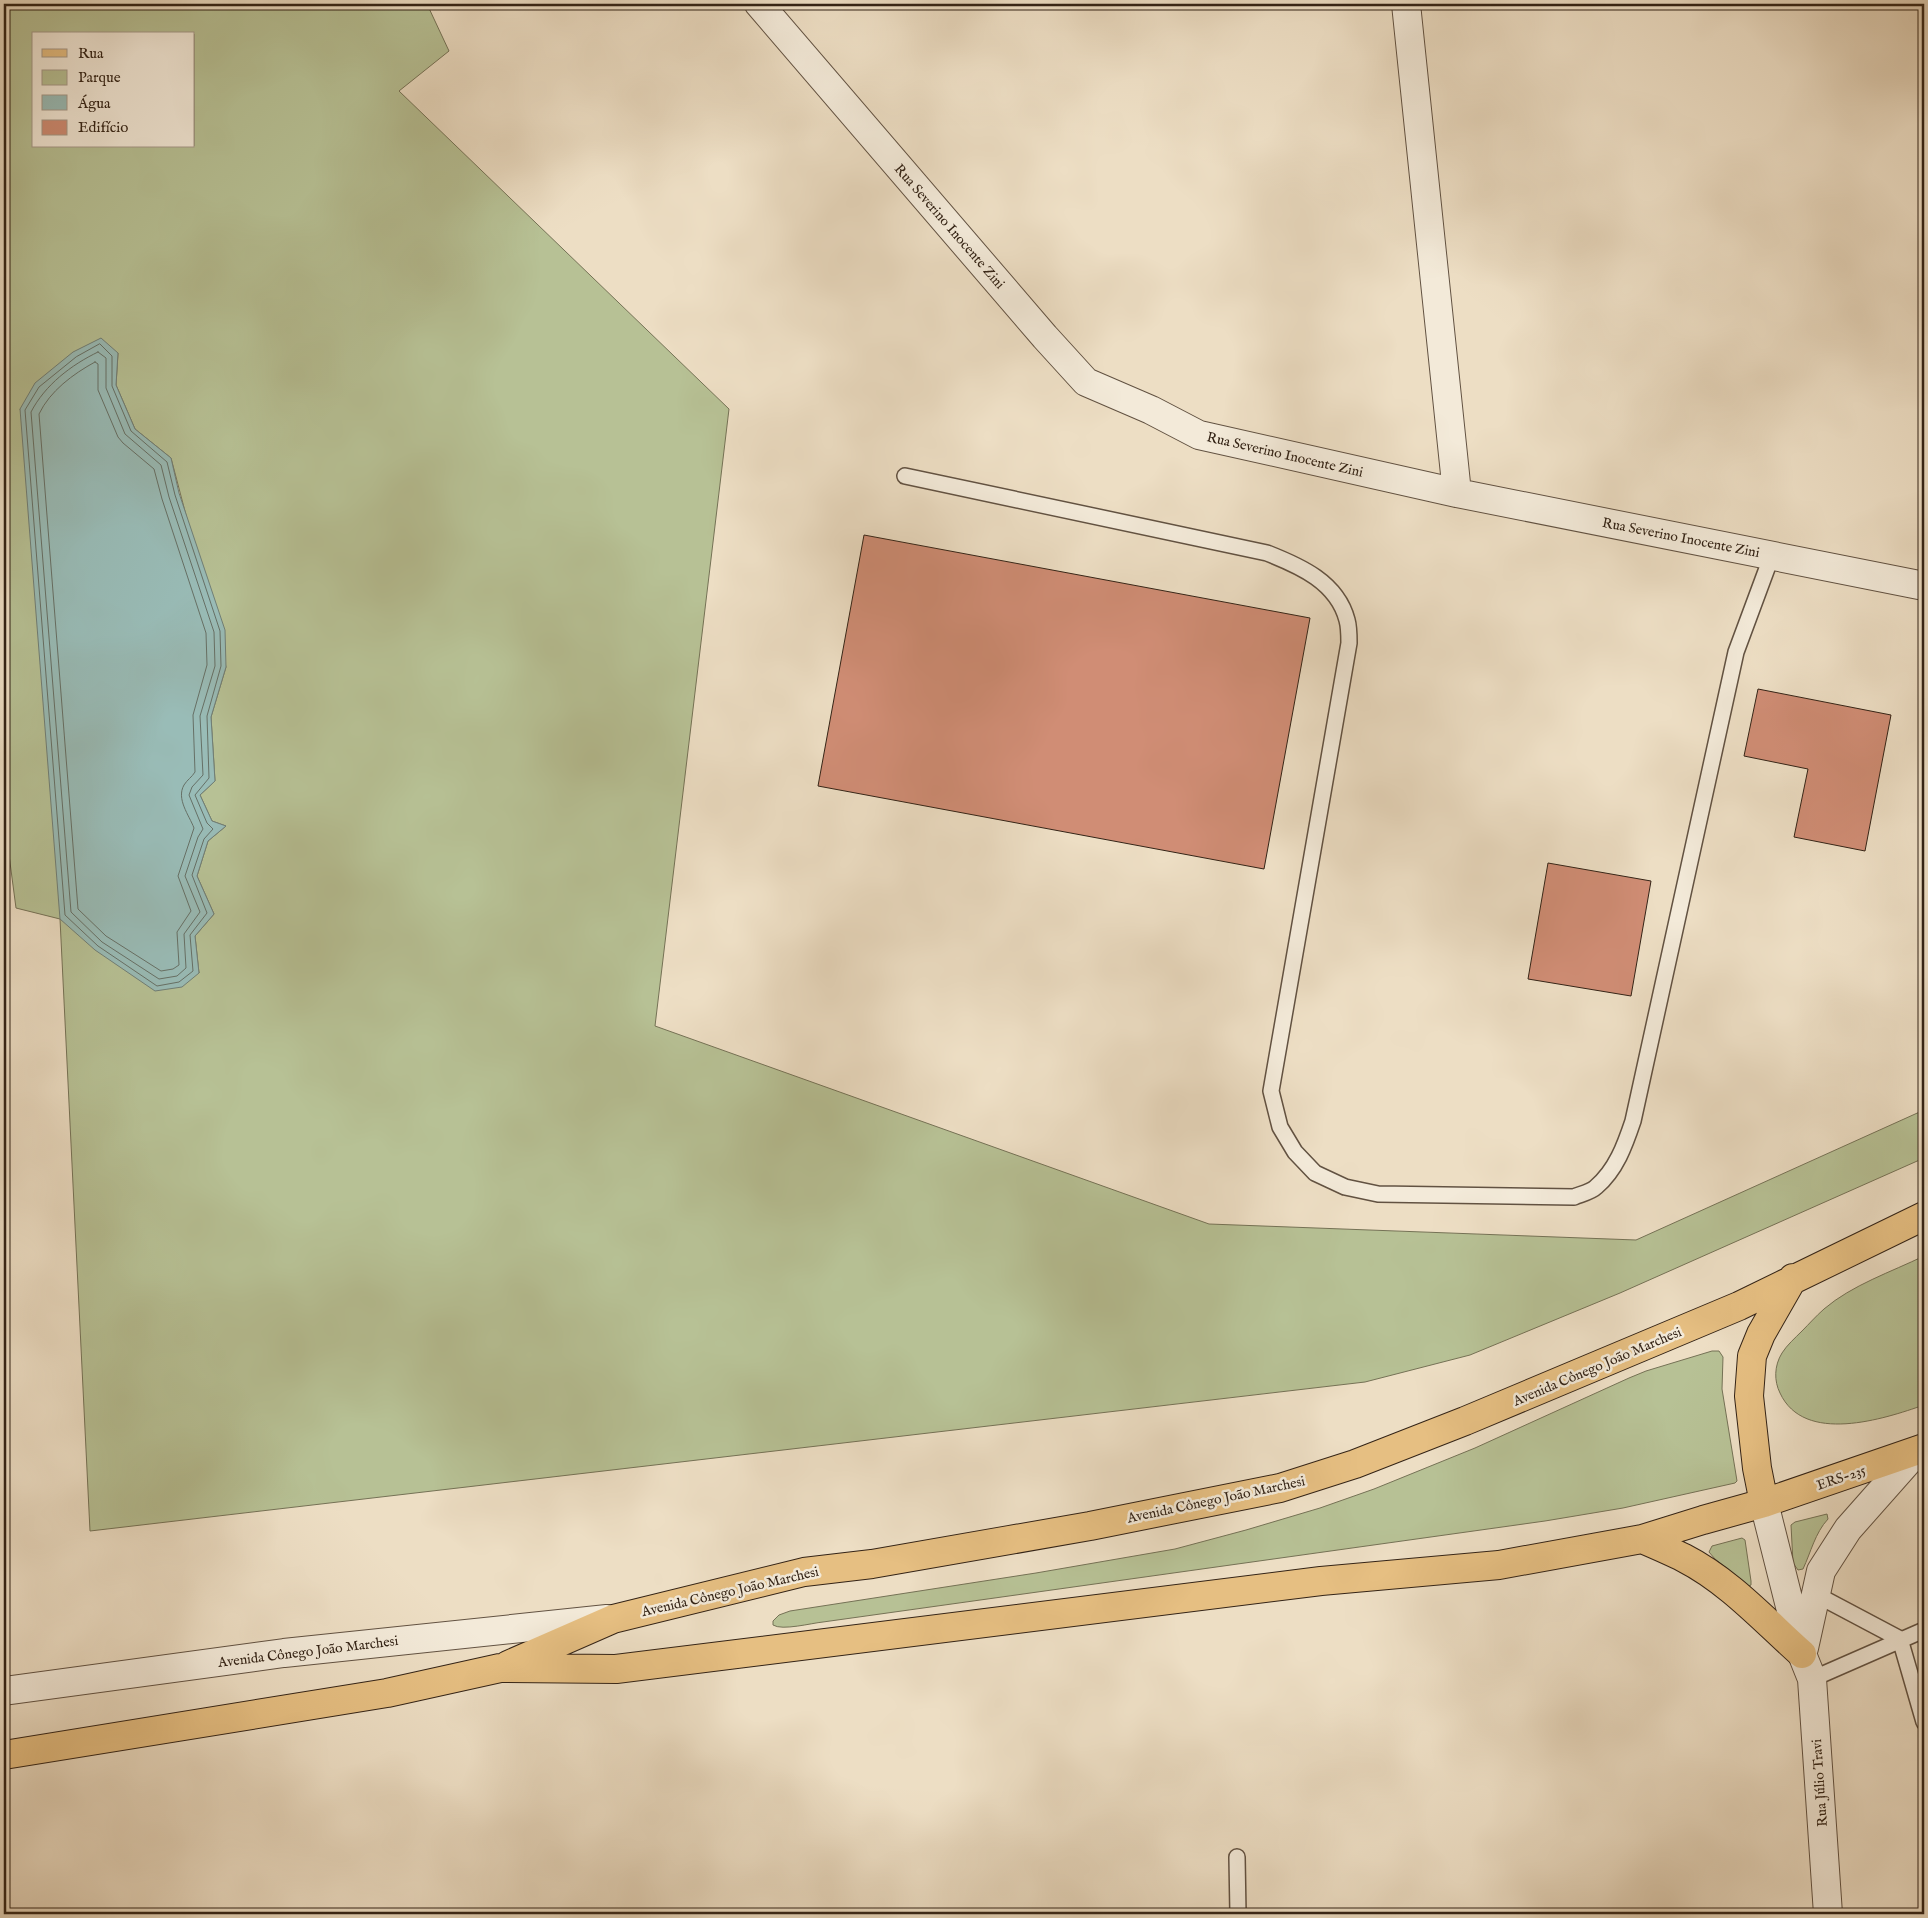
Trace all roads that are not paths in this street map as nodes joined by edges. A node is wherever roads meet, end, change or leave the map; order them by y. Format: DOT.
graph roads {
  1 [pos="759,4"];
  2 [pos="1406,4"];
  3 [pos="905,476"];
  4 [pos="1457,493"];
  5 [pos="1772,555"];
  6 [pos="1924,586"];
  7 [pos="1924,1216"];
  8 [pos="1793,1278"];
  9 [pos="1921,1449"];
  10 [pos="1764,1504"];
  11 [pos="1642,1539"];
  12 [pos="1815,1594"];
  13 [pos="613,1618"];
  14 [pos="1924,1630"];
  15 [pos="1900,1639"];
  16 [pos="1802,1654"];
  17 [pos="500,1668"];
  18 [pos="1812,1679"];
  19 [pos="4,1691"];
  20 [pos="1924,1722"];
  21 [pos="4,1755"];
  22 [pos="1237,1857"];
  23 [pos="1238,1914"];
  24 [pos="1828,1914"];
  1 -- 4 [label="street, Rua Severino Inocente Zini"];
  2 -- 4 [label="street"];
  3 -- 5 [label="lane"];
  4 -- 5 [label="street, Rua Severino Inocente Zini"];
  5 -- 6 [label="street, Rua Severino Inocente Zini"];
  7 -- 8 [label="main road, Avenida Cônego João Marchesi"];
  8 -- 10 [label="main road"];
  8 -- 13 [label="main road, Avenida Cônego João Marchesi"];
  9 -- 10 [label="main road, ERS-235"];
  9 -- 12 [label="street"];
  10 -- 11 [label="main road, ERS-235"];
  10 -- 16 [label="street, Rua Júlio Travi"];
  11 -- 16 [label="main road"];
  11 -- 17 [label="main road, ERS-235"];
  12 -- 15 [label="lane"];
  12 -- 16 [label="street"];
  13 -- 17 [label="main road, Avenida Cônego João Marchesi"];
  13 -- 19 [label="street, Avenida Cônego João Marchesi"];
  14 -- 15 [label="lane"];
  15 -- 18 [label="lane"];
  15 -- 20 [label="lane"];
  16 -- 18 [label="street, Rua Júlio Travi"];
  17 -- 21 [label="main road"];
  18 -- 24 [label="street, Rua Júlio Travi"];
  22 -- 23 [label="lane"];
}
